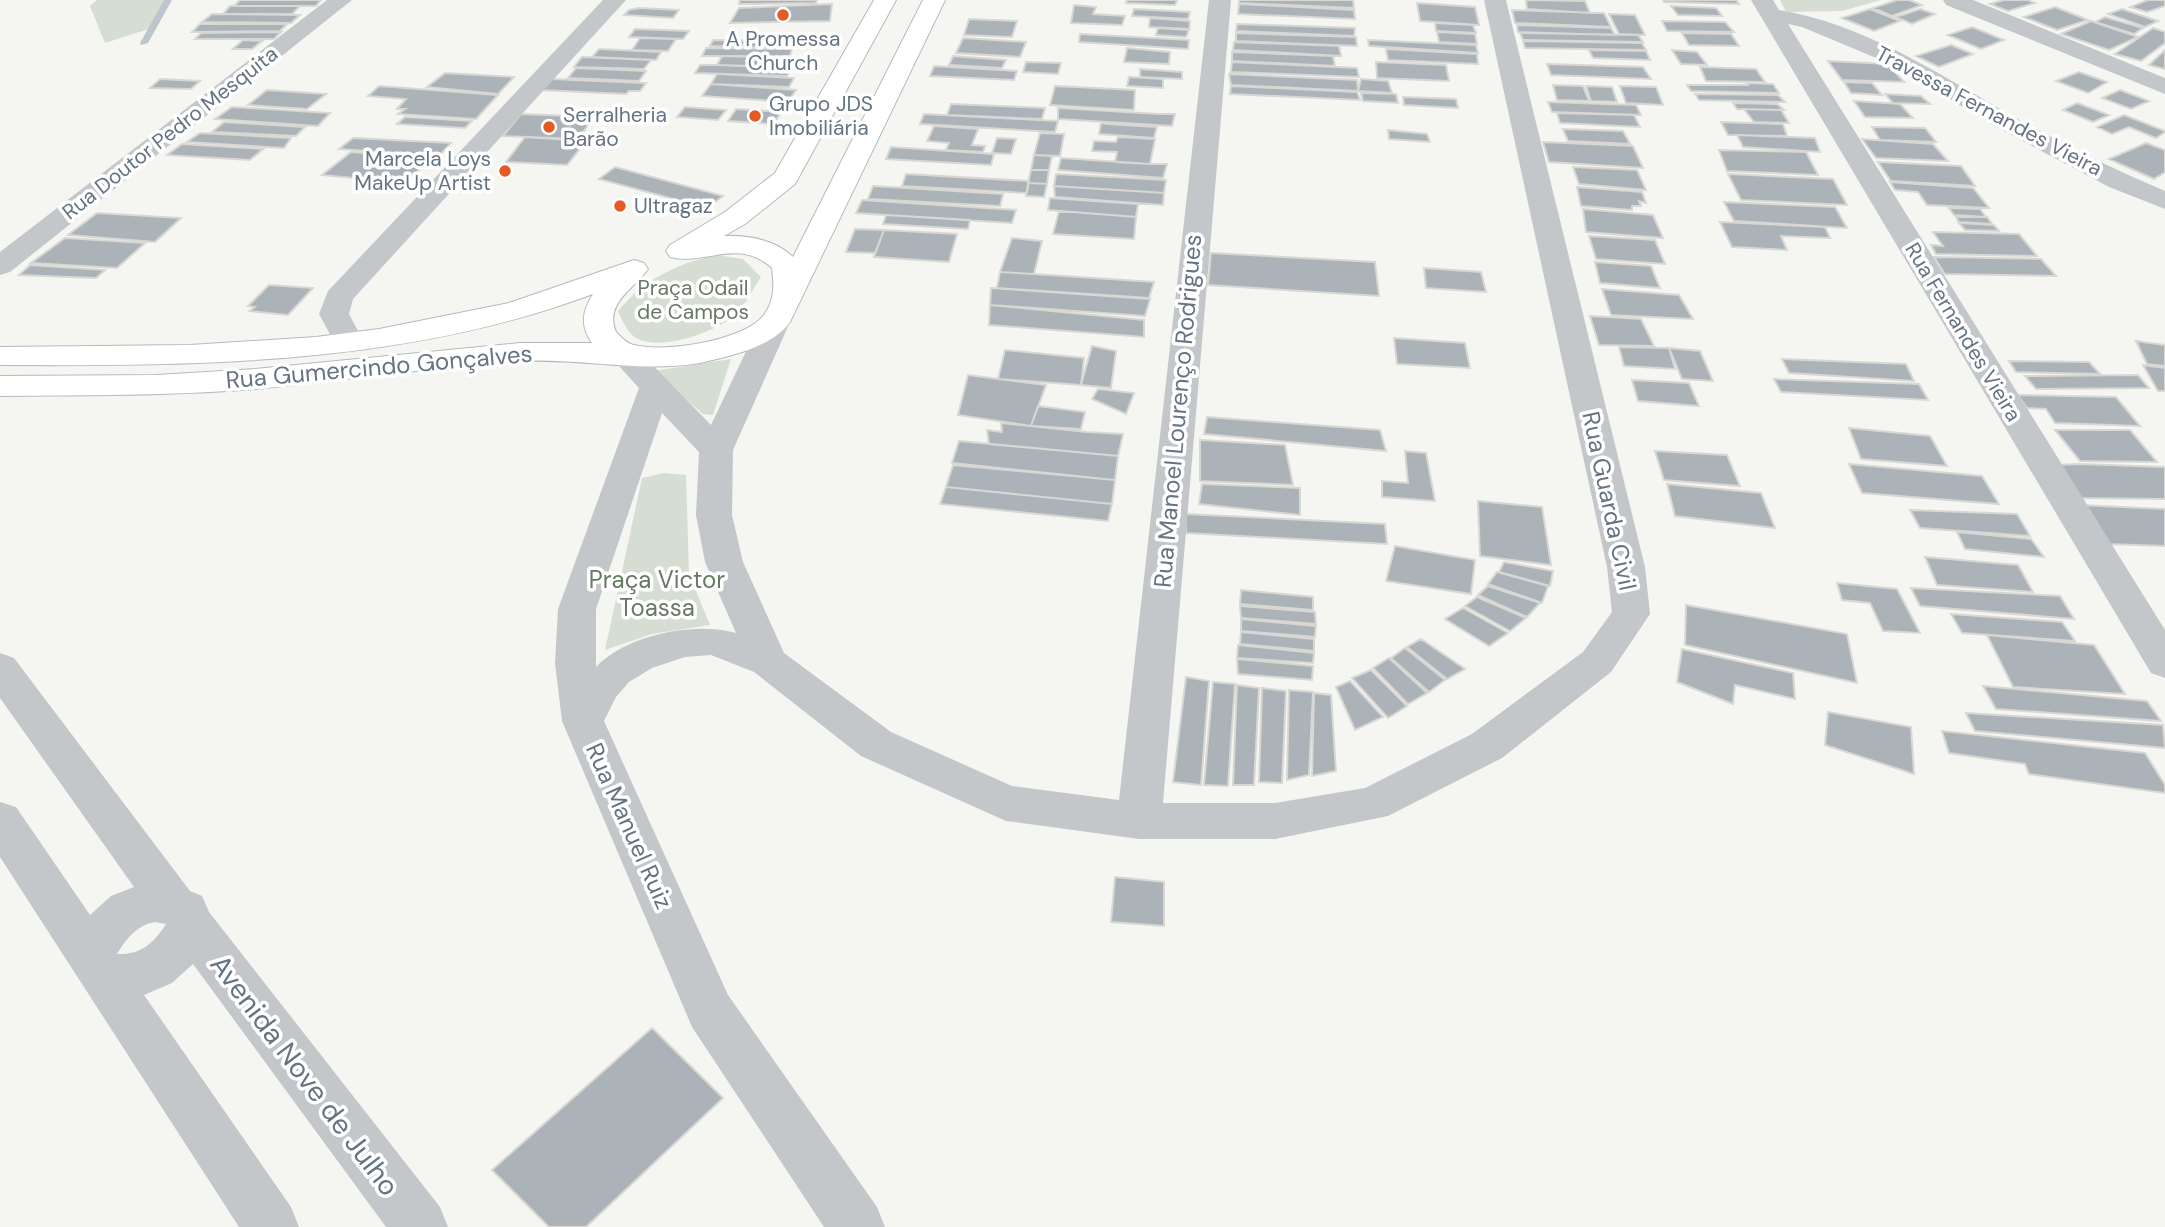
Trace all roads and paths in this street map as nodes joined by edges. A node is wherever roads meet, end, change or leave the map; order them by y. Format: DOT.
graph roads {
  1 [pos="341,0"];
  2 [pos="615,0"];
  3 [pos="934,0"];
  4 [pos="1220,0"];
  5 [pos="1495,0"];
  6 [pos="1954,0"];
  7 [pos="876,5"];
  8 [pos="1766,8"];
  9 [pos="2165,87"];
  10 [pos="2165,201"];
  11 [pos="680,251"];
  12 [pos="2,263"];
  13 [pos="634,270"];
  14 [pos="789,291"];
  15 [pos="775,322"];
  16 [pos="349,342"];
  17 [pos="623,354"];
  18 [pos="0,356"];
  19 [pos="0,386"];
  20 [pos="655,387"];
  21 [pos="716,450"];
  22 [pos="768,662"];
  23 [pos="2165,663"];
  24 [pos="0,668"];
  25 [pos="583,721"];
  26 [pos="0,820"];
  27 [pos="1139,821"];
  28 [pos="181,913"];
  29 [pos="97,965"];
  30 [pos="271,1227"];
  31 [pos="420,1227"];
  32 [pos="857,1227"];
  1 -- 12 [label="street, Rua Doutor Pedro Mesquita"];
  2 -- 16 [label="street"];
  3 -- 14 [label="main road"];
  4 -- 27 [label="street, Rua Manoel Lourenço Rodrigues"];
  5 -- 27 [label="street, Rua Guarda Civil"];
  6 -- 9 [label="street"];
  7 -- 11 [label="main road"];
  8 -- 10 [label="street, Travessa Fernandes Vieira"];
  8 -- 23 [label="street, Rua Fernandes Vieira"];
  11 -- 13 [label="main road, Rua Gumercindo Gonçalves"];
  11 -- 14 [label="main road"];
  13 -- 16 [label="main road, Rua Gumercindo Gonçalves"];
  13 -- 17 [label="main road"];
  14 -- 15 [label="main road"];
  15 -- 17 [label="main road, Rua Gumercindo Gonçalves"];
  15 -- 21 [label="street"];
  16 -- 18 [label="main road, Rua Gumercindo Gonçalves"];
  17 -- 19 [label="main road, Rua Gumercindo Gonçalves"];
  17 -- 20 [label="street"];
  20 -- 21 [label="street"];
  20 -- 25 [label="street, Rua Manuel Ruiz"];
  21 -- 22 [label="street"];
  22 -- 25 [label="street, Rua Guarda Civil"];
  22 -- 27 [label="street, Rua Guarda Civil"];
  24 -- 28 [label="street, Avenida Nove de Julho"];
  25 -- 32 [label="street, Rua Manuel Ruiz"];
  26 -- 29 [label="street"];
  28 -- 29 [label="street"];
  28 -- 29 [label="street, Avenida Nove de Julho"];
  28 -- 31 [label="street, Avenida Nove de Julho"];
  29 -- 30 [label="street"];
}
